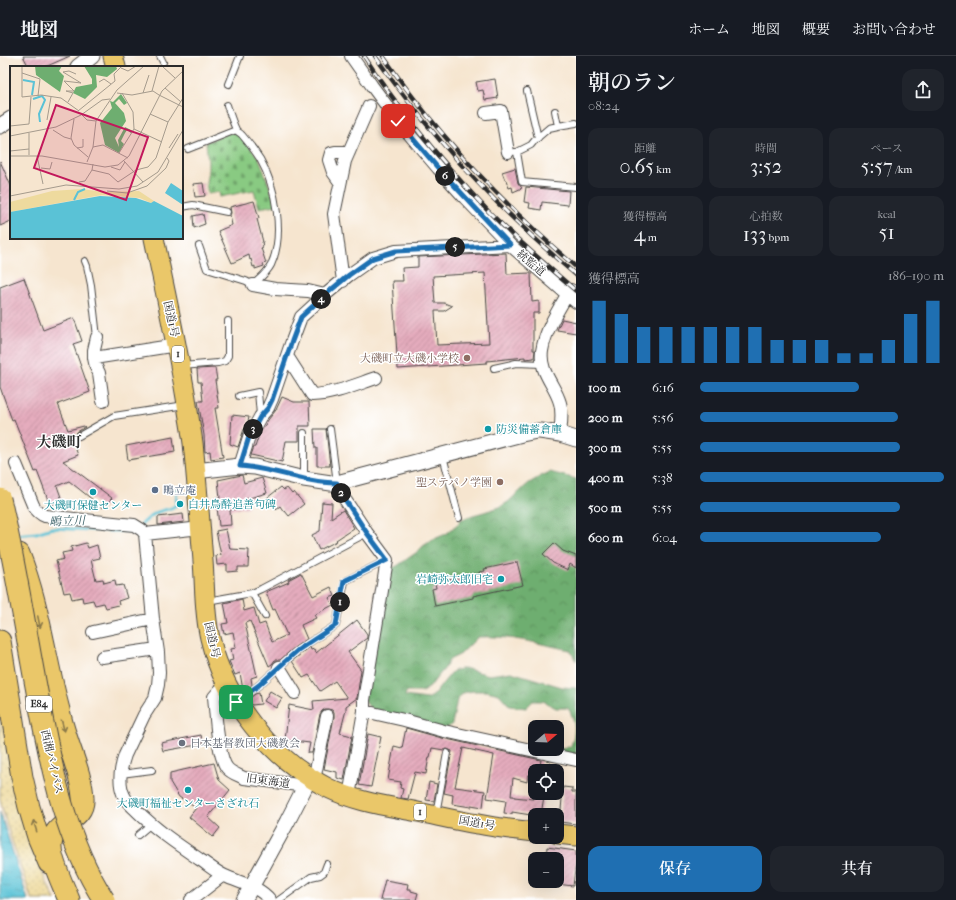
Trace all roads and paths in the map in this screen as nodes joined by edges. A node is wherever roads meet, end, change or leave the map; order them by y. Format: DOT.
graph roads {
  1 [pos="92,56"];
  2 [pos="113,56"];
  3 [pos="160,56"];
  4 [pos="240,56"];
  5 [pos="352,56"];
  6 [pos="163,62"];
  7 [pos="79,66"];
  8 [pos="116,66"];
  9 [pos="230,84"];
  10 [pos="527,91"];
  11 [pos="227,105"];
  12 [pos="369,106"];
  13 [pos="555,111"];
  14 [pos="486,113"];
  15 [pos="10,120"];
  16 [pos="576,123"];
  17 [pos="0,126"];
  18 [pos="558,126"];
  19 [pos="236,130"];
  20 [pos="538,138"];
  21 [pos="188,149"];
  22 [pos="349,152"];
  23 [pos="512,152"];
  24 [pos="340,182"];
  25 [pos="576,187"];
  26 [pos="183,207"];
  27 [pos="227,212"];
  28 [pos="154,239"];
  29 [pos="510,245"];
  30 [pos="199,246"];
  31 [pos="85,262"];
  32 [pos="343,281"];
  33 [pos="253,285"];
  34 [pos="308,291"];
  35 [pos="325,295"];
  36 [pos="571,296"];
  37 [pos="314,306"];
  38 [pos="228,321"];
  39 [pos="96,337"];
  40 [pos="177,345"];
  41 [pos="287,356"];
  42 [pos="94,358"];
  43 [pos="542,364"];
  44 [pos="180,367"];
  45 [pos="494,368"];
  46 [pos="376,378"];
  47 [pos="239,396"];
  48 [pos="103,401"];
  49 [pos="187,405"];
  50 [pos="260,417"];
  51 [pos="330,430"];
  52 [pos="304,433"];
  53 [pos="560,434"];
  54 [pos="79,436"];
  55 [pos="576,439"];
  56 [pos="442,455"];
  57 [pos="16,464"];
  58 [pos="240,466"];
  59 [pos="195,471"];
  60 [pos="304,479"];
  61 [pos="337,483"];
  62 [pos="2,509"];
  63 [pos="459,518"];
  64 [pos="201,528"];
  65 [pos="367,533"];
  66 [pos="145,534"];
  67 [pos="0,553"];
  68 [pos="387,560"];
  69 [pos="252,593"];
  70 [pos="206,602"];
  71 [pos="264,616"];
  72 [pos="153,619"];
  73 [pos="100,629"];
  74 [pos="0,641"];
  75 [pos="157,649"];
  76 [pos="102,657"];
  77 [pos="279,667"];
  78 [pos="226,685"];
  79 [pos="295,693"];
  80 [pos="236,702"];
  81 [pos="364,711"];
  82 [pos="327,716"];
  83 [pos="447,753"];
  84 [pos="576,760"];
  85 [pos="152,770"];
  86 [pos="120,781"];
  87 [pos="310,781"];
  88 [pos="349,796"];
  89 [pos="436,816"];
  90 [pos="151,824"];
  91 [pos="528,831"];
  92 [pos="138,835"];
  93 [pos="564,835"];
  94 [pos="576,836"];
  95 [pos="327,864"];
  96 [pos="223,875"];
  97 [pos="252,886"];
  98 [pos="68,900"];
  99 [pos="90,900"];
  100 [pos="104,900"];
  101 [pos="191,900"];
  102 [pos="244,900"];
  103 [pos="270,900"];
  104 [pos="278,900"];
  1 -- 7 [label="street"];
  2 -- 8 [label="highway"];
  3 -- 6 [label="lane"];
  4 -- 9 [label="lane"];
  5 -- 29 [label="street, 統監道"];
  10 -- 20 [label="lane"];
  11 -- 19 [label="lane"];
  12 -- 22 [label="street"];
  13 -- 18 [label="lane"];
  14 -- 23 [label="street"];
  15 -- 17 [label="street"];
  16 -- 18 [label="lane"];
  18 -- 20 [label="lane"];
  19 -- 21 [label="lane"];
  19 -- 33 [label="lane"];
  20 -- 23 [label="lane"];
  22 -- 24 [label="street"];
  22 -- 24 [label="street"];
  23 -- 25 [label="lane"];
  24 -- 32 [label="street"];
  26 -- 27 [label="lane"];
  28 -- 40 [label="highway, 国道1号 / 1"];
  29 -- 32 [label="street"];
  29 -- 36 [label="street, 統監道"];
  30 -- 33 [label="lane"];
  31 -- 39 [label="lane"];
  32 -- 35 [label="street"];
  33 -- 34 [label="street"];
  34 -- 35 [label="street"];
  34 -- 37 [label="street"];
  35 -- 37 [label="street"];
  36 -- 43 [label="street"];
  37 -- 41 [label="street"];
  38 -- 44 [label="lane"];
  39 -- 42 [label="street"];
  40 -- 42 [label="street"];
  40 -- 44 [label="highway, 国道1号 / 1"];
  41 -- 46 [label="street"];
  41 -- 50 [label="street"];
  42 -- 48 [label="street"];
  43 -- 45 [label="lane"];
  43 -- 53 [label="street"];
  44 -- 49 [label="highway, 国道1号 / 1"];
  47 -- 50 [label="lane"];
  49 -- 54 [label="lane"];
  49 -- 59 [label="highway, 国道1号 / 1"];
  50 -- 58 [label="street"];
  51 -- 61 [label="lane"];
  52 -- 60 [label="lane"];
  53 -- 55 [label="street"];
  53 -- 56 [label="street"];
  56 -- 61 [label="street"];
  56 -- 63 [label="lane"];
  57 -- 66 [label="street"];
  58 -- 59 [label="street"];
  58 -- 60 [label="street"];
  59 -- 64 [label="highway, 国道1号 / 1"];
  60 -- 61 [label="street"];
  61 -- 65 [label="street"];
  62 -- 98 [label="highway, one-way, bridge"];
  62 -- 100 [label="highway, 西湘バイパス / E84, bridge"];
  64 -- 66 [label="street"];
  64 -- 70 [label="highway, 国道1号 / 1"];
  65 -- 68 [label="street"];
  65 -- 69 [label="lane"];
  66 -- 72 [label="street"];
  67 -- 99 [label="highway, 西湘バイパス / E84"];
  68 -- 77 [label="lane"];
  68 -- 81 [label="street"];
  69 -- 70 [label="lane"];
  69 -- 71 [label="lane"];
  70 -- 78 [label="highway, 国道1号 / 1"];
  72 -- 73 [label="street"];
  72 -- 75 [label="street"];
  98 -- 74 [label="highway, one-way"];
  75 -- 76 [label="street"];
  75 -- 86 [label="street"];
  77 -- 79 [label="street"];
  77 -- 80 [label="lane"];
  78 -- 80 [label="highway, 国道1号 / 1"];
  78 -- 87 [label="street, 旧東海道"];
  80 -- 87 [label="highway, 国道1号 / 1"];
  81 -- 84 [label="street"];
  81 -- 88 [label="street"];
  82 -- 87 [label="street"];
  83 -- 89 [label="lane"];
  85 -- 86 [label="lane"];
  86 -- 90 [label="street"];
  87 -- 88 [label="highway, 国道1号 / 1"];
  87 -- 97 [label="street"];
  88 -- 89 [label="highway, 国道1号 / 1"];
  89 -- 91 [label="highway, 国道1号 / 1"];
  90 -- 92 [label="lane"];
  90 -- 96 [label="street"];
  93 -- 94 [label="highway"];
  95 -- 104 [label="lane"];
  96 -- 97 [label="street"];
  96 -- 101 [label="street"];
  97 -- 102 [label="street"];
  97 -- 103 [label="street"];
}
